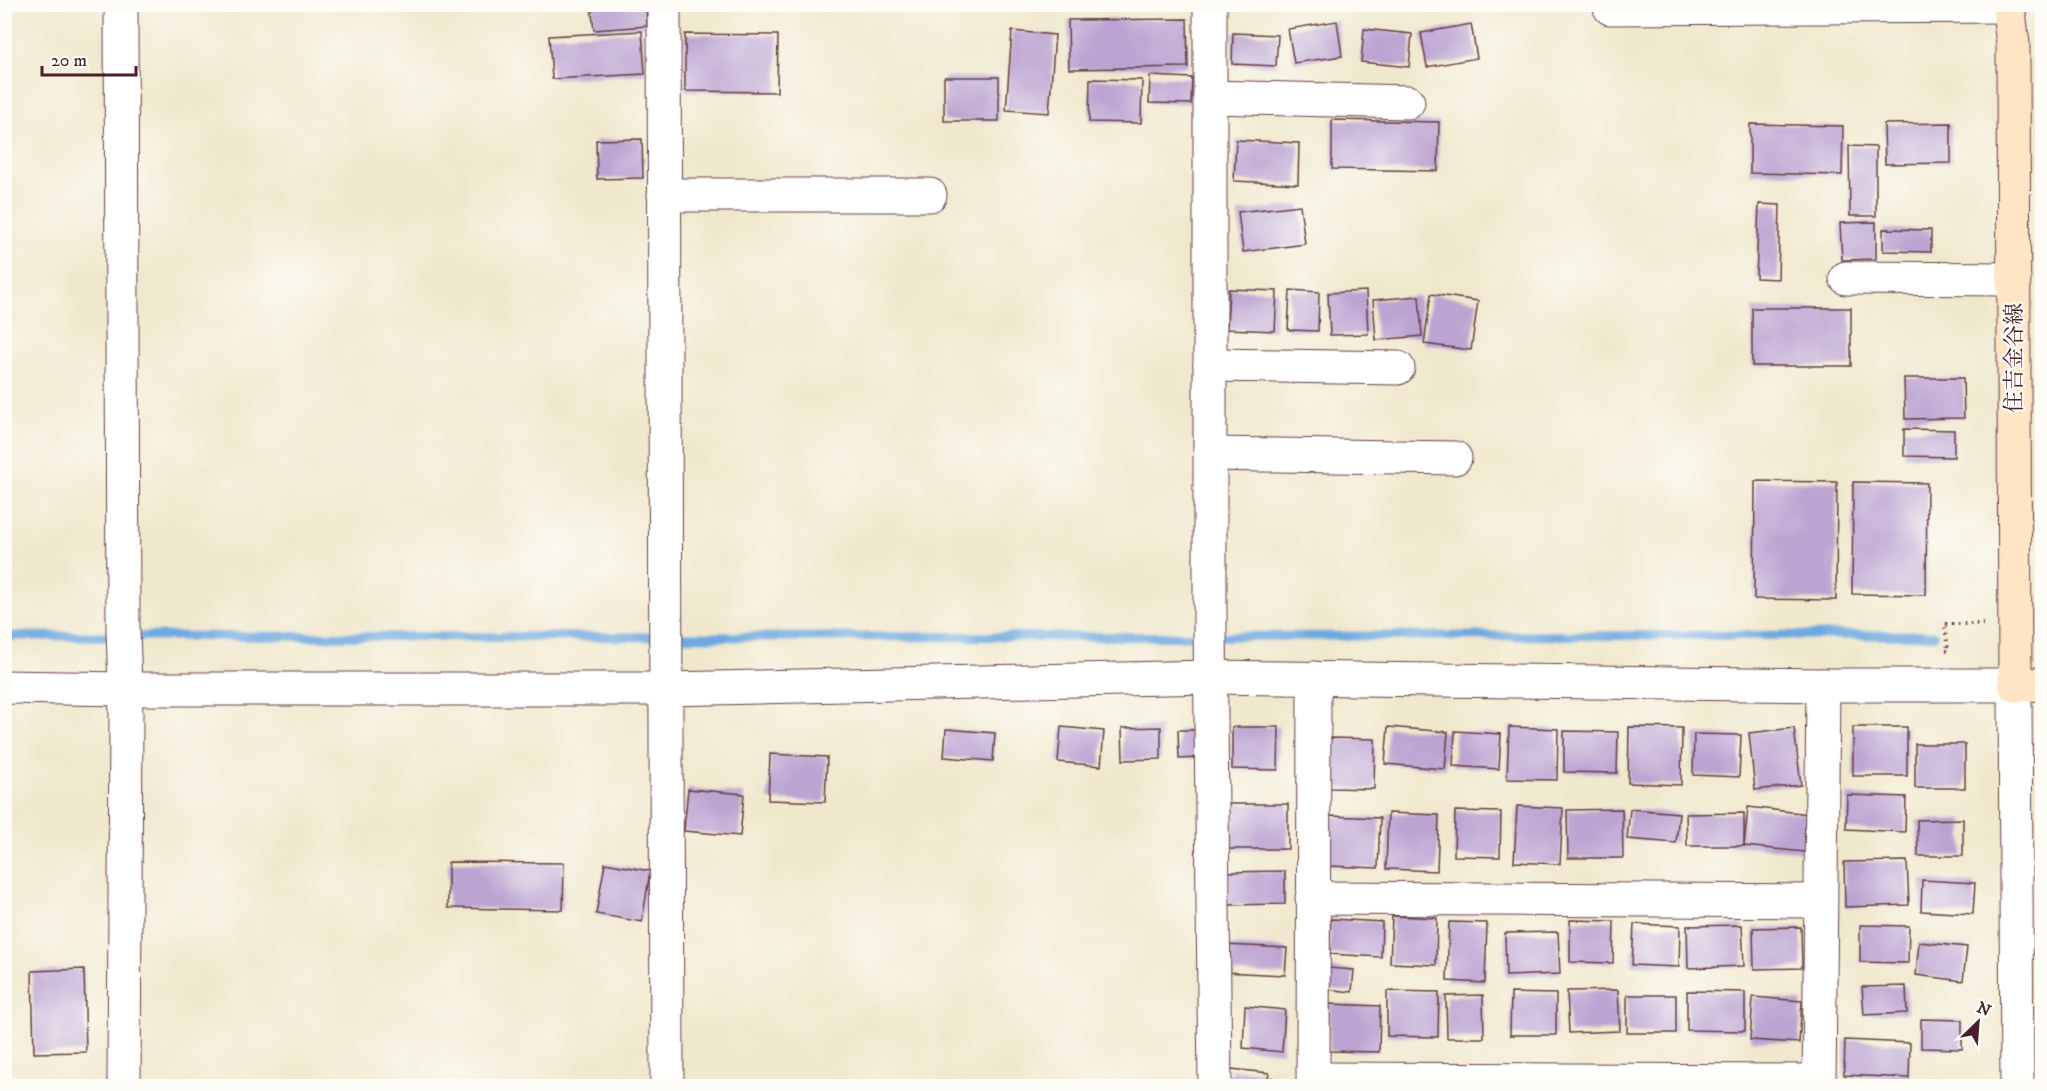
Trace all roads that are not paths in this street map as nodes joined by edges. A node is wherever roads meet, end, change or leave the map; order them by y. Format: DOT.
graph roads {
  1 [pos="121,4"];
  2 [pos="664,4"];
  3 [pos="1210,4"];
  4 [pos="2008,5"];
  5 [pos="1610,8"];
  6 [pos="1210,98"];
  7 [pos="1408,102"];
  8 [pos="664,195"];
  9 [pos="930,195"];
  10 [pos="1846,278"];
  11 [pos="2014,279"];
  12 [pos="1210,365"];
  13 [pos="1398,368"];
  14 [pos="1210,454"];
  15 [pos="1455,458"];
  16 [pos="1211,651"];
  17 [pos="1314,678"];
  18 [pos="1823,684"];
  19 [pos="2029,685"];
  20 [pos="4,687"];
  21 [pos="667,688"];
  22 [pos="125,689"];
  23 [pos="1312,898"];
  24 [pos="1820,901"];
  25 [pos="1314,1083"];
  26 [pos="1818,1083"];
  27 [pos="123,1086"];
  28 [pos="667,1086"];
  29 [pos="1215,1086"];
  30 [pos="2018,1086"];
  1 -- 22 [label="street"];
  2 -- 8 [label="street"];
  3 -- 6 [label="street"];
  4 -- 5 [label="street"];
  4 -- 11 [label="main road, 住吉金谷線"];
  6 -- 7 [label="street"];
  6 -- 12 [label="street"];
  8 -- 9 [label="street"];
  8 -- 21 [label="street"];
  10 -- 11 [label="street"];
  11 -- 19 [label="main road, 住吉金谷線"];
  12 -- 13 [label="street"];
  12 -- 14 [label="street"];
  14 -- 15 [label="street"];
  14 -- 16 [label="street"];
  16 -- 17 [label="street"];
  16 -- 21 [label="street"];
  16 -- 29 [label="street"];
  17 -- 18 [label="street"];
  17 -- 23 [label="street"];
  18 -- 19 [label="street"];
  18 -- 24 [label="street"];
  19 -- 30 [label="street"];
  20 -- 22 [label="street"];
  21 -- 22 [label="street"];
  21 -- 28 [label="street"];
  22 -- 27 [label="street"];
  23 -- 24 [label="street"];
  23 -- 25 [label="street"];
  24 -- 26 [label="street"];
  25 -- 26 [label="street"];
}
